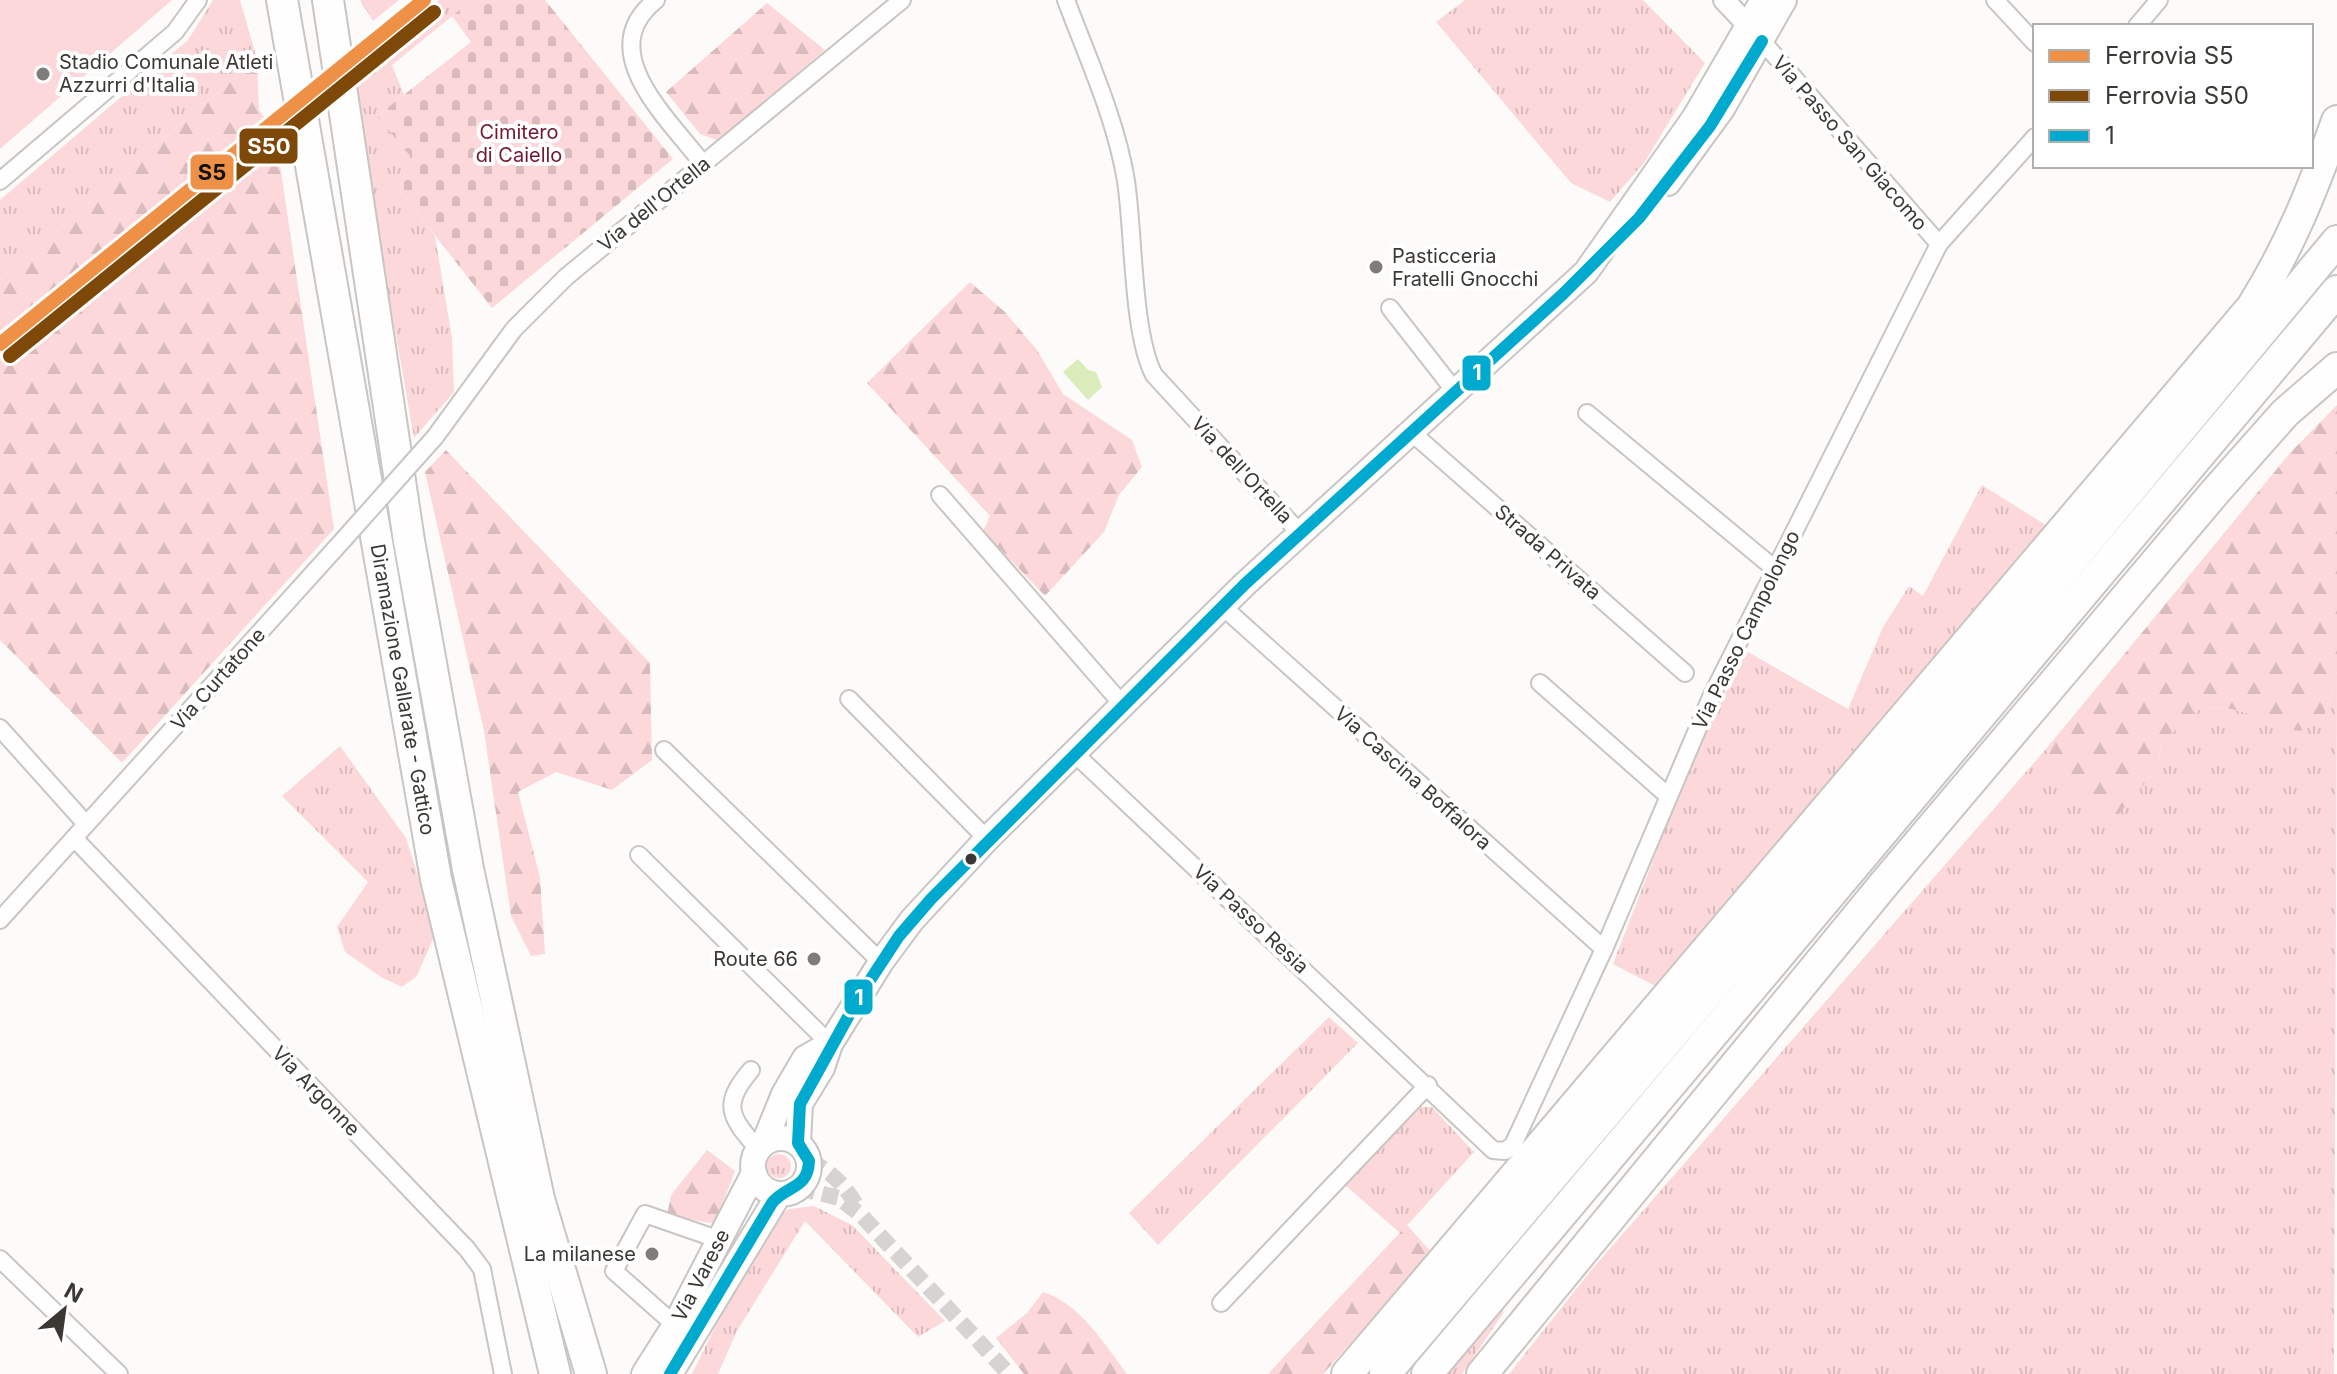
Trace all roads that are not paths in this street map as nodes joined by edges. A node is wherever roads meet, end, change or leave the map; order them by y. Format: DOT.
graph roads {
  1 [pos="198,0"];
  2 [pos="282,0"];
  3 [pos="328,0"];
  4 [pos="656,0"];
  5 [pos="902,0"];
  6 [pos="1066,0"];
  7 [pos="1724,0"];
  8 [pos="1763,0"];
  9 [pos="1784,0"];
  10 [pos="1995,0"];
  11 [pos="2159,0"];
  12 [pos="2139,24"];
  13 [pos="1755,34"];
  14 [pos="2033,41"];
  15 [pos="2337,121"];
  16 [pos="2033,139"];
  17 [pos="703,164"];
  18 [pos="0,181"];
  19 [pos="2337,241"];
  20 [pos="1939,244"];
  21 [pos="2337,291"];
  22 [pos="1390,308"];
  23 [pos="2337,368"];
  24 [pos="1454,390"];
  25 [pos="1587,413"];
  26 [pos="1410,431"];
  27 [pos="435,437"];
  28 [pos="940,495"];
  29 [pos="1299,532"];
  30 [pos="1775,569"];
  31 [pos="1222,606"];
  32 [pos="1685,673"];
  33 [pos="1540,683"];
  34 [pos="849,699"];
  35 [pos="1122,704"];
  36 [pos="0,728"];
  37 [pos="664,750"];
  38 [pos="1074,753"];
  39 [pos="1667,795"];
  40 [pos="86,824"];
  41 [pos="74,838"];
  42 [pos="987,839"];
  43 [pos="639,855"];
  44 [pos="0,920"];
  45 [pos="1604,949"];
  46 [pos="881,962"];
  47 [pos="830,1044"];
  48 [pos="751,1070"];
  49 [pos="1428,1085"];
  50 [pos="798,1143"];
  51 [pos="761,1146"];
  52 [pos="1505,1151"];
  53 [pos="754,1173"];
  54 [pos="779,1194"];
  55 [pos="539,1199"];
  56 [pos="720,1240"];
  57 [pos="0,1259"];
  58 [pos="1221,1303"];
  59 [pos="685,1320"];
  60 [pos="119,1374"];
  61 [pos="503,1374"];
  62 [pos="552,1374"];
  63 [pos="591,1374"];
  64 [pos="606,1374"];
  65 [pos="644,1374"];
  66 [pos="670,1374"];
  67 [pos="1347,1374"];
  68 [pos="1385,1374"];
  69 [pos="1427,1374"];
  70 [pos="1482,1374"];
  1 -- 18 [label="street"];
  2 -- 62 [label="highway, Diramazione Gallarate - Gattico"];
  3 -- 55 [label="highway, Diramazione Gallarate - Gattico"];
  4 -- 17 [label="street"];
  5 -- 17 [label="street, Via dell'Ortella"];
  6 -- 29 [label="street, Via dell'Ortella"];
  7 -- 13 [label="street"];
  8 -- 13 [label="main road"];
  9 -- 13 [label="main road"];
  10 -- 14 [label="street"];
  11 -- 12 [label="street"];
  13 -- 20 [label="street, Via Passo San Giacomo"];
  13 -- 24 [label="main road"];
  15 -- 67 [label="highway"];
  16 -- 20 [label="street, Via Passo Campolongo"];
  17 -- 27 [label="street, Via dell'Ortella"];
  19 -- 68 [label="highway"];
  20 -- 30 [label="street, Via Passo Campolongo"];
  21 -- 69 [label="highway"];
  22 -- 24 [label="street"];
  23 -- 70 [label="highway"];
  24 -- 26 [label="main road"];
  25 -- 30 [label="street"];
  26 -- 29 [label="main road"];
  26 -- 32 [label="street, Strada Privata"];
  27 -- 40 [label="street, Via Curtatone, bridge"];
  28 -- 35 [label="street"];
  29 -- 31 [label="main road"];
  30 -- 39 [label="street, Via Passo Campolongo"];
  31 -- 35 [label="main road"];
  31 -- 45 [label="street, Via Cascina Boffalora"];
  33 -- 39 [label="street"];
  34 -- 42 [label="street"];
  35 -- 38 [label="main road"];
  36 -- 40 [label="street"];
  37 -- 46 [label="street"];
  38 -- 42 [label="main road"];
  38 -- 49 [label="street, Via Passo Resia"];
  39 -- 45 [label="street, Via Passo Campolongo"];
  40 -- 41 [label="street, Via Curtatone"];
  41 -- 44 [label="street, Via Curtatone"];
  41 -- 61 [label="street, Via Argonne"];
  42 -- 46 [label="main road"];
  43 -- 47 [label="street"];
  45 -- 52 [label="street, Via Passo Campolongo"];
  46 -- 47 [label="main road"];
  47 -- 50 [label="main road"];
  47 -- 51 [label="main road"];
  48 -- 51 [label="street"];
  49 -- 52 [label="street, Via Passo Resia"];
  49 -- 58 [label="street"];
  50 -- 51 [label="main road"];
  50 -- 54 [label="main road"];
  51 -- 53 [label="main road"];
  53 -- 54 [label="main road"];
  53 -- 56 [label="main road, Via Varese"];
  54 -- 59 [label="main road, Via Varese"];
  55 -- 63 [label="highway, Diramazione Gallarate - Gattico"];
  55 -- 64 [label="highway"];
  56 -- 59 [label="main road, Via Varese"];
  56 -- 59 [label="street"];
  57 -- 60 [label="street"];
  59 -- 65 [label="main road, Via Varese"];
  59 -- 66 [label="main road, Via Varese"];
}
